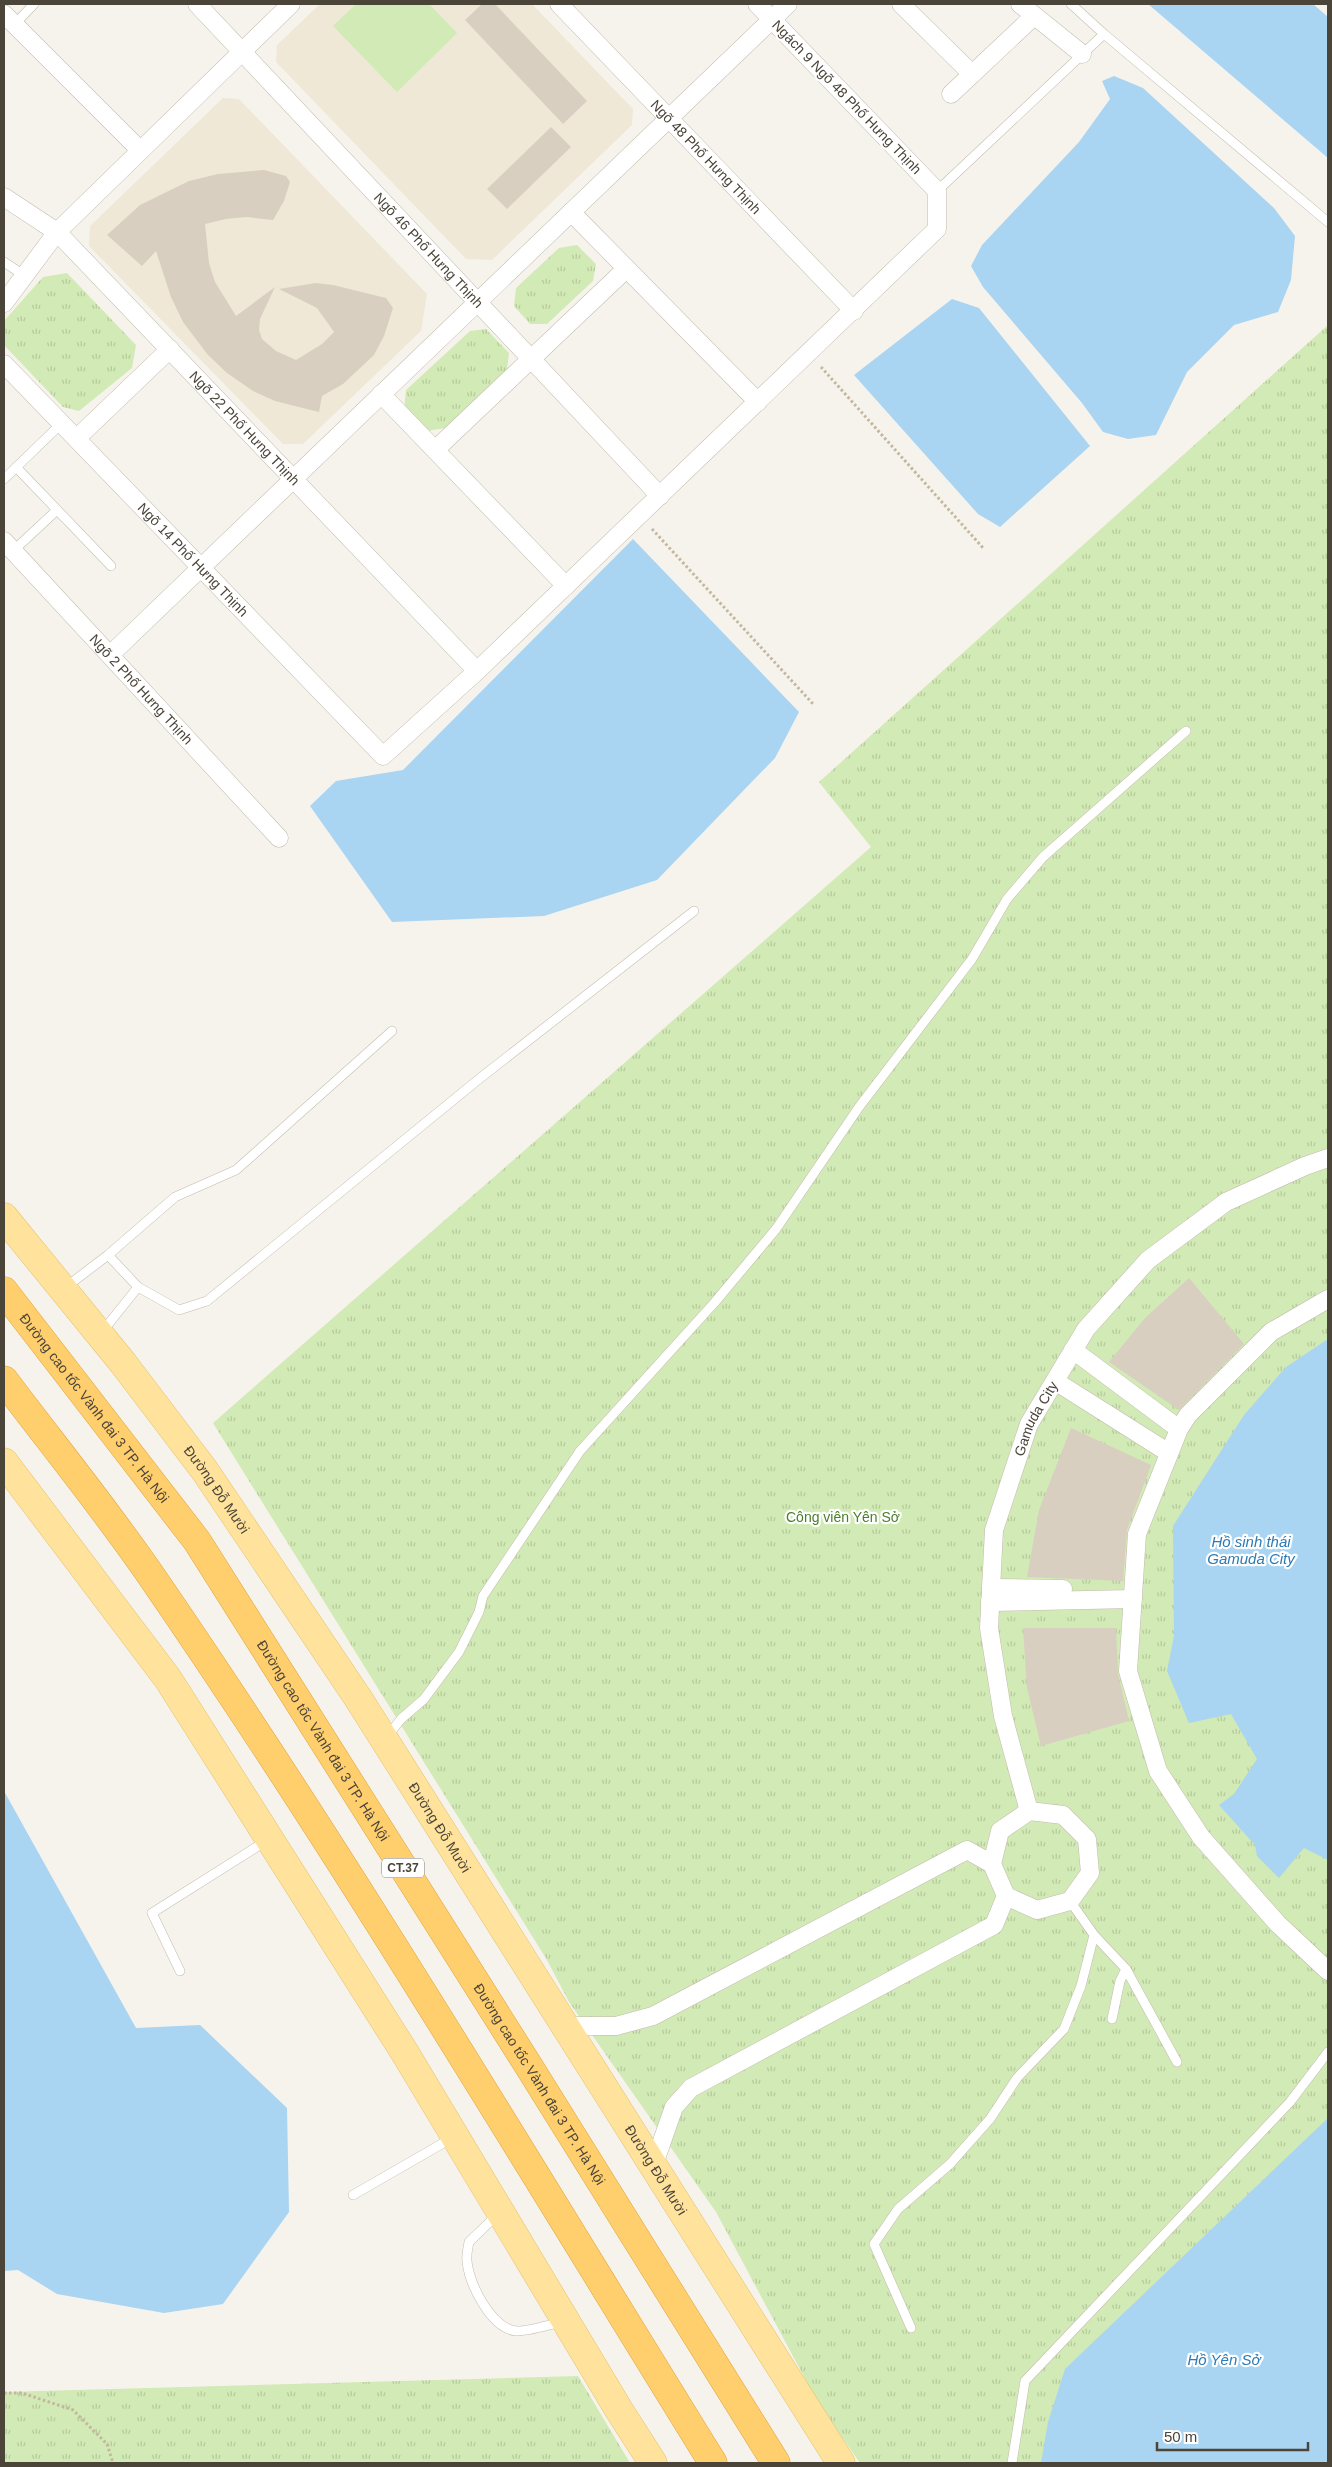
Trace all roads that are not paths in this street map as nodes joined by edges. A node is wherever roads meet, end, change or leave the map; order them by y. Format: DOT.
graph roads {
  1 [pos="34,4"];
  2 [pos="197,4"];
  3 [pos="290,4"];
  4 [pos="757,4"];
  5 [pos="788,4"];
  6 [pos="901,4"];
  7 [pos="1020,4"];
  8 [pos="1071,4"];
  9 [pos="565,6"];
  10 [pos="1034,16"];
  11 [pos="9,19"];
  12 [pos="772,19"];
  13 [pos="1104,34"];
  14 [pos="242,50"];
  15 [pos="1082,54"];
  16 [pos="972,74"];
  17 [pos="951,94"];
  18 [pos="668,119"];
  19 [pos="140,150"];
  20 [pos="937,191"];
  21 [pos="4,197"];
  22 [pos="571,212"];
  23 [pos="1328,222"];
  24 [pos="57,232"];
  25 [pos="4,262"];
  26 [pos="626,269"];
  27 [pos="25,276"];
  28 [pos="478,302"];
  29 [pos="4,303"];
  30 [pos="854,311"];
  31 [pos="170,349"];
  32 [pos="532,359"];
  33 [pos="4,364"];
  34 [pos="381,394"];
  35 [pos="758,402"];
  36 [pos="62,423"];
  37 [pos="77,438"];
  38 [pos="436,450"];
  39 [pos="16,467"];
  40 [pos="294,478"];
  41 [pos="4,479"];
  42 [pos="660,496"];
  43 [pos="57,510"];
  44 [pos="9,546"];
  45 [pos="111,566"];
  46 [pos="201,567"];
  47 [pos="566,586"];
  48 [pos="110,655"];
  49 [pos="477,671"];
  50 [pos="1186,731"];
  51 [pos="279,838"];
  52 [pos="694,910"];
  53 [pos="392,1031"];
  54 [pos="1328,1158"];
  55 [pos="4,1217"];
  56 [pos="108,1255"];
  57 [pos="138,1287"];
  58 [pos="64,1290"];
  59 [pos="4,1291"];
  60 [pos="1328,1299"];
  61 [pos="100,1334"];
  62 [pos="1073,1350"];
  63 [pos="4,1380"];
  64 [pos="1055,1381"];
  65 [pos="1179,1429"];
  66 [pos="1169,1453"];
  67 [pos="4,1462"];
  68 [pos="1133,1594"];
  69 [pos="990,1595"];
  70 [pos="385,1740"];
  71 [pos="1029,1812"];
  72 [pos="269,1839"];
  73 [pos="992,1864"];
  74 [pos="1006,1896"];
  75 [pos="1070,1902"];
  76 [pos="1094,1935"];
  77 [pos="1126,1969"];
  78 [pos="180,1971"];
  79 [pos="1328,1971"];
  80 [pos="1112,2019"];
  81 [pos="564,2026"];
  82 [pos="1328,2052"];
  83 [pos="1178,2062"];
  84 [pos="455,2137"];
  85 [pos="653,2167"];
  86 [pos="353,2195"];
  87 [pos="500,2212"];
  88 [pos="565,2321"];
  89 [pos="911,2328"];
  90 [pos="653,2463"];
  91 [pos="713,2463"];
  92 [pos="776,2463"];
  93 [pos="841,2463"];
  94 [pos="1012,2463"];
  1 -- 11 [label="lane"];
  2 -- 14 [label="street, Ngõ 46 Phố Hưng Thịnh"];
  3 -- 14 [label="street"];
  4 -- 12 [label="street, Ngách 9 Ngõ 48 Phố Hưng Thịnh"];
  5 -- 12 [label="street"];
  6 -- 16 [label="street"];
  7 -- 10 [label="street"];
  8 -- 13 [label="lane"];
  9 -- 18 [label="street, Ngõ 48 Phố Hưng Thịnh"];
  10 -- 15 [label="street"];
  10 -- 16 [label="street"];
  11 -- 19 [label="street"];
  12 -- 18 [label="street"];
  12 -- 20 [label="street, Ngách 9 Ngõ 48 Phố Hưng Thịnh"];
  13 -- 15 [label="lane"];
  13 -- 23 [label="lane"];
  14 -- 19 [label="street"];
  14 -- 28 [label="street, Ngõ 46 Phố Hưng Thịnh"];
  15 -- 20 [label="lane"];
  16 -- 17 [label="street"];
  18 -- 22 [label="street"];
  18 -- 30 [label="street, Ngõ 48 Phố Hưng Thịnh"];
  19 -- 24 [label="street"];
  20 -- 30 [label="street"];
  21 -- 24 [label="street, Ngõ 22 Phố Hưng Thịnh"];
  22 -- 26 [label="street"];
  22 -- 28 [label="street"];
  24 -- 27 [label="street"];
  24 -- 31 [label="street, Ngõ 22 Phố Hưng Thịnh"];
  25 -- 27 [label="lane"];
  26 -- 32 [label="street"];
  26 -- 35 [label="street"];
  27 -- 29 [label="street"];
  28 -- 32 [label="street, Ngõ 46 Phố Hưng Thịnh"];
  28 -- 34 [label="street"];
  30 -- 35 [label="street"];
  31 -- 37 [label="street"];
  31 -- 40 [label="street, Ngõ 22 Phố Hưng Thịnh"];
  32 -- 38 [label="street"];
  32 -- 42 [label="street, Ngõ 46 Phố Hưng Thịnh"];
  33 -- 36 [label="street, Ngõ 14 Phố Hưng Thịnh"];
  34 -- 38 [label="street"];
  34 -- 40 [label="street"];
  35 -- 42 [label="street"];
  36 -- 37 [label="street, Ngõ 14 Phố Hưng Thịnh"];
  36 -- 39 [label="lane"];
  37 -- 46 [label="street, Ngõ 14 Phố Hưng Thịnh"];
  38 -- 47 [label="street"];
  39 -- 41 [label="lane"];
  39 -- 43 [label="lane"];
  40 -- 46 [label="street"];
  40 -- 49 [label="street, Ngõ 22 Phố Hưng Thịnh"];
  42 -- 47 [label="street"];
  43 -- 44 [label="lane"];
  43 -- 45 [label="lane"];
  44 -- 48 [label="street, Ngõ 2 Phố Hưng Thịnh"];
  46 -- 48 [label="street"];
  46 -- 49 [label="street, Ngõ 14 Phố Hưng Thịnh"];
  47 -- 49 [label="street"];
  48 -- 51 [label="street, Ngõ 2 Phố Hưng Thịnh"];
  50 -- 70 [label="lane"];
  52 -- 57 [label="lane"];
  53 -- 56 [label="lane"];
  54 -- 62 [label="street, Gamuda City"];
  55 -- 58 [label="main road, Đường Đỗ Mười"];
  56 -- 57 [label="lane"];
  56 -- 58 [label="lane"];
  57 -- 61 [label="lane"];
  58 -- 61 [label="main road, Đường Đỗ Mười"];
  59 -- 92 [label="highway, Đường cao tốc Vành đai 3 TP. Hà Nội / CT.37"];
  60 -- 65 [label="street"];
  61 -- 70 [label="main road, Đường Đỗ Mười"];
  62 -- 64 [label="street, Gamuda City"];
  62 -- 65 [label="street"];
  63 -- 91 [label="highway"];
  64 -- 66 [label="street"];
  64 -- 69 [label="street, Gamuda City"];
  65 -- 66 [label="street"];
  66 -- 68 [label="street"];
  67 -- 72 [label="main road"];
  68 -- 69 [label="street"];
  68 -- 79 [label="street"];
  69 -- 71 [label="street, Gamuda City"];
  70 -- 81 [label="main road, Đường Đỗ Mười"];
  71 -- 73 [label="street"];
  71 -- 75 [label="street"];
  72 -- 78 [label="lane"];
  72 -- 84 [label="main road"];
  73 -- 74 [label="street"];
  73 -- 81 [label="street"];
  74 -- 75 [label="street"];
  74 -- 85 [label="street"];
  75 -- 76 [label="lane"];
  76 -- 77 [label="lane"];
  76 -- 89 [label="lane"];
  77 -- 80 [label="lane"];
  77 -- 83 [label="lane"];
  81 -- 85 [label="main road, Đường Đỗ Mười"];
  82 -- 94 [label="lane"];
  84 -- 86 [label="lane"];
  84 -- 87 [label="main road"];
  85 -- 93 [label="main road, Đường Đỗ Mười"];
  87 -- 88 [label="main road"];
  87 -- 88 [label="lane"];
  88 -- 90 [label="main road"];
}
